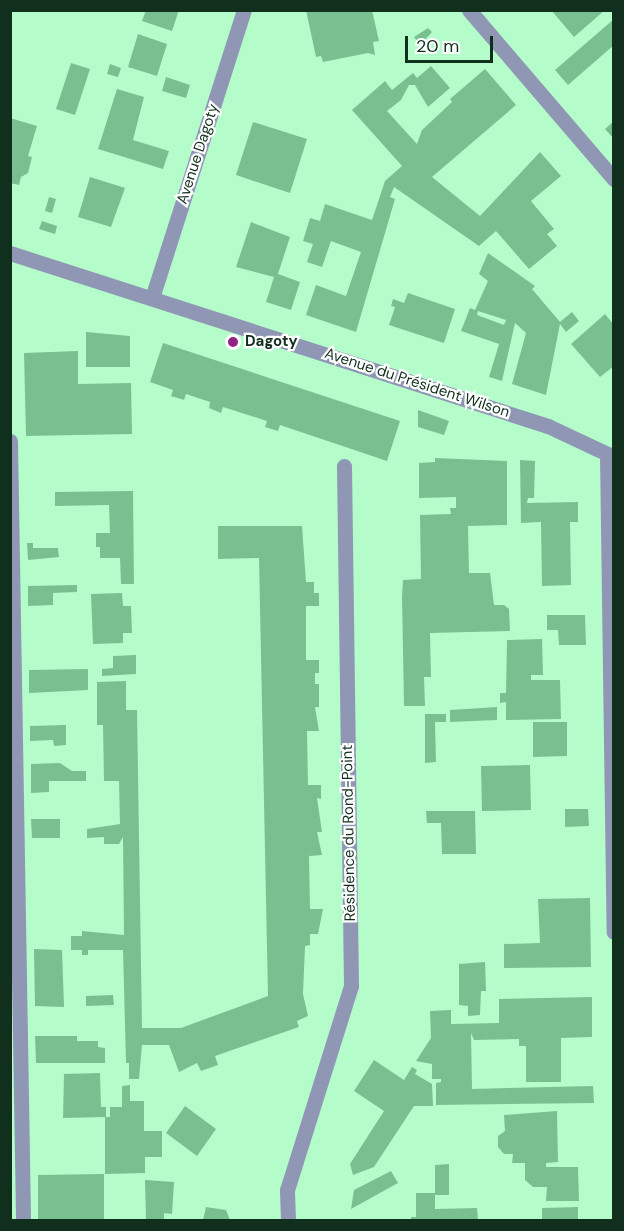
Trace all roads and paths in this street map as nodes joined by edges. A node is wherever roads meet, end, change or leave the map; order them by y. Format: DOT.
graph roads {
  1 [pos="244,10"];
  2 [pos="469,10"];
  3 [pos="614,179"];
  4 [pos="10,253"];
  5 [pos="152,298"];
  6 [pos="10,441"];
  7 [pos="610,456"];
  8 [pos="344,466"];
  9 [pos="614,932"];
  10 [pos="22,1221"];
  11 [pos="288,1221"];
  1 -- 5 [label="street, Avenue Dagoty"];
  2 -- 3 [label="street"];
  4 -- 5 [label="street, Avenue du Président Wilson"];
  5 -- 7 [label="street, Avenue du Président Wilson"];
  6 -- 10 [label="street"];
  7 -- 9 [label="street"];
  8 -- 11 [label="street, Résidence du Rond-Point"];
}
